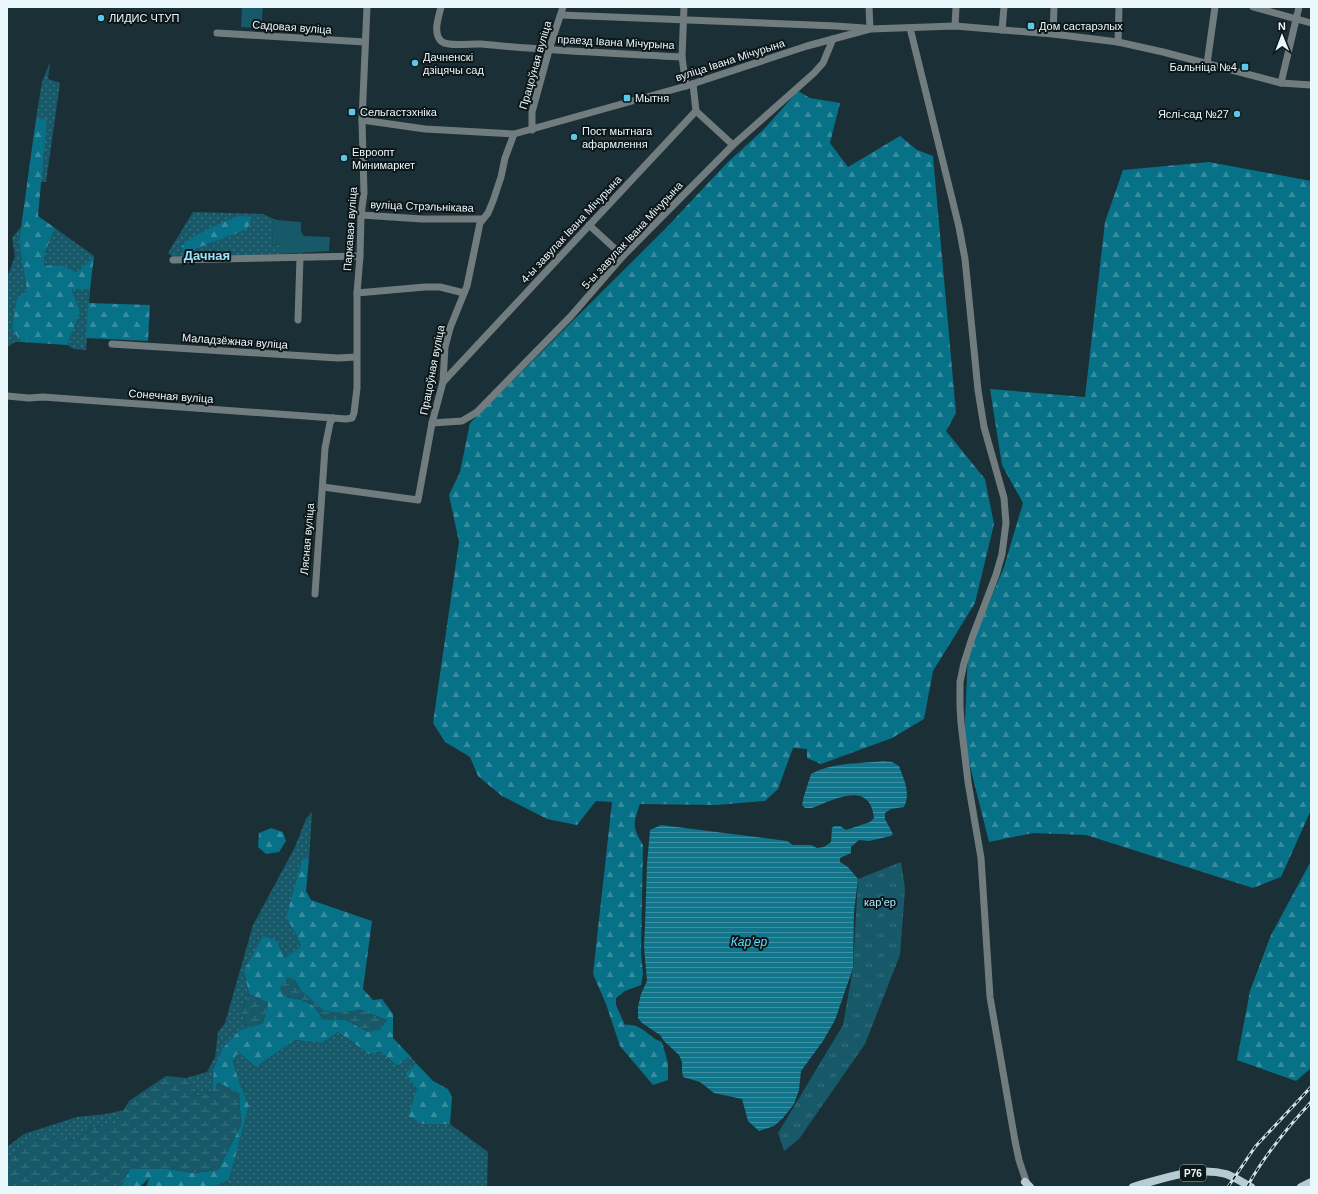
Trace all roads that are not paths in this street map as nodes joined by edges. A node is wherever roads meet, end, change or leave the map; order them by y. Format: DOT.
graph roads {
  1 [pos="367,7"];
  2 [pos="441,7"];
  3 [pos="563,7"];
  4 [pos="684,7"];
  5 [pos="869,7"];
  6 [pos="956,7"];
  7 [pos="1004,7"];
  8 [pos="1054,7"];
  9 [pos="1119,7"];
  10 [pos="1215,7"];
  11 [pos="1253,7"];
  12 [pos="1299,7"];
  13 [pos="561,15"];
  14 [pos="1296,19"];
  15 [pos="683,20"];
  16 [pos="1311,22"];
  17 [pos="956,26"];
  18 [pos="910,28"];
  19 [pos="870,29"];
  20 [pos="1002,30"];
  21 [pos="217,33"];
  22 [pos="1053,34"];
  23 [pos="833,39"];
  24 [pos="365,42"];
  25 [pos="1118,42"];
  26 [pos="549,50"];
  27 [pos="682,57"];
  28 [pos="1207,64"];
  29 [pos="1281,83"];
  30 [pos="689,85"];
  31 [pos="1311,85"];
  32 [pos="696,111"];
  33 [pos="362,120"];
  34 [pos="532,130"];
  35 [pos="514,134"];
  36 [pos="733,145"];
  37 [pos="361,215"];
  38 [pos="482,219"];
  39 [pos="589,225"];
  40 [pos="360,256"];
  41 [pos="623,256"];
  42 [pos="300,257"];
  43 [pos="172,260"];
  44 [pos="357,293"];
  45 [pos="464,293"];
  46 [pos="298,320"];
  47 [pos="112,344"];
  48 [pos="356,357"];
  49 [pos="443,368"];
  50 [pos="451,373"];
  51 [pos="443,382"];
  52 [pos="7,396"];
  53 [pos="333,418"];
  54 [pos="432,423"];
  55 [pos="323,487"];
  56 [pos="314,594"];
  57 [pos="1311,1182"];
  58 [pos="1027,1186"];
  59 [pos="1133,1187"];
  60 [pos="1251,1187"];
  61 [pos="1301,1187"];
  1 -- 24 [label="street, Паркавая вуліца"];
  2 -- 26 [label="street, праезд Івана Мічурына"];
  3 -- 13 [label="street, Працоўная вуліца"];
  4 -- 15 [label="street"];
  5 -- 19 [label="street"];
  6 -- 17 [label="street"];
  7 -- 20 [label="street"];
  8 -- 22 [label="street"];
  9 -- 25 [label="street"];
  10 -- 28 [label="street"];
  11 -- 14 [label="street"];
  12 -- 14 [label="street"];
  13 -- 15 [label="street"];
  13 -- 26 [label="street, Працоўная вуліца"];
  14 -- 16 [label="street"];
  14 -- 29 [label="street"];
  15 -- 19 [label="street"];
  15 -- 27 [label="street"];
  17 -- 18 [label="street, вуліца Івана Мічурына"];
  17 -- 20 [label="street, вуліца Івана Мічурына"];
  18 -- 19 [label="street, вуліца Івана Мічурына"];
  18 -- 58 [label="street"];
  19 -- 23 [label="street, вуліца Івана Мічурына"];
  20 -- 22 [label="street, вуліца Івана Мічурына"];
  21 -- 24 [label="street, Садовая вуліца"];
  22 -- 25 [label="street, вуліца Івана Мічурына"];
  23 -- 30 [label="street, вуліца Івана Мічурына"];
  23 -- 36 [label="street, 5-ы завулак Івана Мічурына"];
  24 -- 33 [label="street, Паркавая вуліца"];
  25 -- 28 [label="street, вуліца Івана Мічурына"];
  26 -- 27 [label="street, праезд Івана Мічурына"];
  26 -- 34 [label="street, Працоўная вуліца"];
  27 -- 30 [label="street"];
  28 -- 29 [label="street, вуліца Івана Мічурына"];
  29 -- 31 [label="street, вуліца Івана Мічурына"];
  30 -- 32 [label="street"];
  30 -- 34 [label="street, вуліца Івана Мічурына"];
  32 -- 36 [label="street"];
  32 -- 39 [label="street, 4-ы завулак Івана Мічурына"];
  33 -- 35 [label="street, вуліца Івана Мічурына"];
  33 -- 37 [label="street, Паркавая вуліца"];
  34 -- 35 [label="street, вуліца Івана Мічурына"];
  35 -- 38 [label="street, Працоўная вуліца"];
  36 -- 41 [label="street, 5-ы завулак Івана Мічурына"];
  37 -- 38 [label="street, вуліца Стрэльнікава"];
  37 -- 40 [label="street, Паркавая вуліца"];
  38 -- 45 [label="street, Працоўная вуліца"];
  39 -- 41 [label="street"];
  39 -- 50 [label="street, 4-ы завулак Івана Мічурына"];
  40 -- 42 [label="street"];
  40 -- 44 [label="street, Паркавая вуліца"];
  41 -- 54 [label="street, 5-ы завулак Івана Мічурына"];
  42 -- 43 [label="street"];
  42 -- 46 [label="street"];
  44 -- 45 [label="street"];
  44 -- 48 [label="street, Паркавая вуліца"];
  45 -- 49 [label="street, Працоўная вуліца"];
  47 -- 48 [label="street, Маладзёжная вуліца"];
  48 -- 53 [label="street, Сонечная вуліца"];
  49 -- 50 [label="street"];
  49 -- 51 [label="street, Працоўная вуліца"];
  50 -- 51 [label="street, 4-ы завулак Івана Мічурына"];
  51 -- 54 [label="street, Працоўная вуліца"];
  52 -- 53 [label="street, Сонечная вуліца"];
  53 -- 55 [label="street, Лясная вуліца"];
  54 -- 55 [label="street, Працоўная вуліца"];
  55 -- 56 [label="street, Лясная вуліца"];
  57 -- 61 [label="main road"];
  59 -- 60 [label="main road, Р76"];
}
